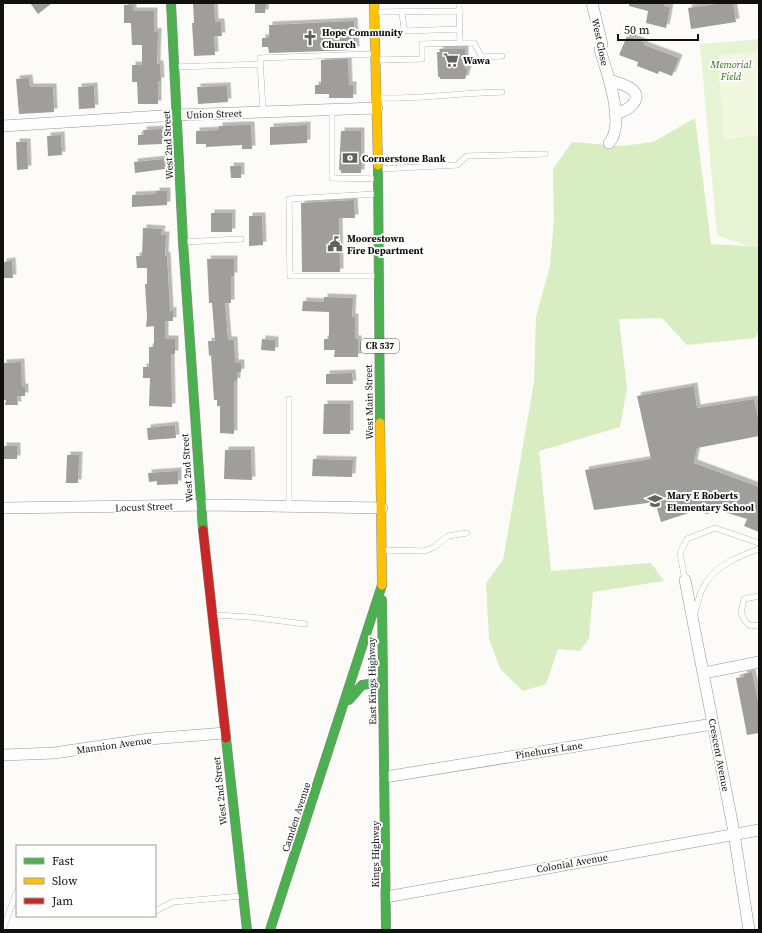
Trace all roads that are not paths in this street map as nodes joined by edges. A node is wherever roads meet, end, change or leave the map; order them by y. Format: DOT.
graph roads {
  1 [pos="171,3"];
  2 [pos="459,3"];
  3 [pos="592,3"];
  4 [pos="374,8"];
  5 [pos="459,11"];
  6 [pos="402,12"];
  7 [pos="460,29"];
  8 [pos="460,43"];
  9 [pos="502,56"];
  10 [pos="376,57"];
  11 [pos="260,64"];
  12 [pos="174,67"];
  13 [pos="609,80"];
  14 [pos="502,92"];
  15 [pos="377,103"];
  16 [pos="332,109"];
  17 [pos="263,112"];
  18 [pos="177,115"];
  19 [pos="615,115"];
  20 [pos="3,126"];
  21 [pos="609,143"];
  22 [pos="545,154"];
  23 [pos="378,169"];
  24 [pos="378,179"];
  25 [pos="378,194"];
  26 [pos="241,239"];
  27 [pos="184,242"];
  28 [pos="379,276"];
  29 [pos="289,399"];
  30 [pos="200,506"];
  31 [pos="289,506"];
  32 [pos="3,508"];
  33 [pos="382,508"];
  34 [pos="468,533"];
  35 [pos="759,543"];
  36 [pos="759,549"];
  37 [pos="382,550"];
  38 [pos="685,580"];
  39 [pos="382,585"];
  40 [pos="759,596"];
  41 [pos="211,615"];
  42 [pos="694,618"];
  43 [pos="305,624"];
  44 [pos="759,625"];
  45 [pos="759,662"];
  46 [pos="704,673"];
  47 [pos="382,682"];
  48 [pos="342,711"];
  49 [pos="713,724"];
  50 [pos="225,733"];
  51 [pos="3,755"];
  52 [pos="385,778"];
  53 [pos="759,830"];
  54 [pos="734,834"];
  55 [pos="16,894"];
  56 [pos="243,896"];
  57 [pos="386,897"];
  58 [pos="156,911"];
  59 [pos="3,929"];
  60 [pos="247,930"];
  61 [pos="270,930"];
  62 [pos="386,930"];
  63 [pos="749,930"];
  1 -- 12 [label="main road, West 2nd Street"];
  2 -- 5 [label="lane"];
  3 -- 13 [label="street, West Close"];
  4 -- 6 [label="lane"];
  4 -- 10 [label="main road, West Main Street / CR 537"];
  5 -- 6 [label="lane"];
  5 -- 7 [label="lane"];
  6 -- 7 [label="lane"];
  7 -- 8 [label="lane"];
  8 -- 9 [label="lane"];
  8 -- 10 [label="lane"];
  10 -- 11 [label="lane"];
  10 -- 15 [label="main road, West Main Street / CR 537"];
  11 -- 12 [label="lane"];
  11 -- 17 [label="lane"];
  12 -- 18 [label="main road, West 2nd Street"];
  13 -- 19 [label="street, West Close"];
  13 -- 19 [label="street, West Close"];
  14 -- 15 [label="lane"];
  15 -- 16 [label="street, Union Street"];
  15 -- 23 [label="main road, West Main Street / CR 537"];
  16 -- 17 [label="street, Union Street"];
  16 -- 24 [label="lane"];
  17 -- 18 [label="street, Union Street"];
  18 -- 20 [label="street, Union Street"];
  18 -- 27 [label="main road, West 2nd Street"];
  19 -- 21 [label="street, West Close"];
  22 -- 23 [label="lane"];
  23 -- 24 [label="main road, West Main Street / CR 537"];
  24 -- 25 [label="main road, West Main Street / CR 537"];
  25 -- 28 [label="main road, West Main Street / CR 537"];
  25 -- 28 [label="lane"];
  26 -- 27 [label="lane"];
  27 -- 30 [label="main road, West 2nd Street"];
  28 -- 33 [label="main road, West Main Street / CR 537"];
  29 -- 31 [label="lane"];
  30 -- 31 [label="street, Locust Street"];
  30 -- 32 [label="street, Locust Street"];
  30 -- 41 [label="main road, West 2nd Street"];
  31 -- 33 [label="street, Locust Street"];
  33 -- 37 [label="main road, West Main Street / CR 537"];
  34 -- 37 [label="lane"];
  35 -- 38 [label="lane"];
  36 -- 42 [label="lane"];
  37 -- 39 [label="main road, West Main Street / CR 537"];
  38 -- 42 [label="street, Crescent Avenue"];
  39 -- 47 [label="main road, East Kings Highway / CR 537"];
  39 -- 48 [label="main road, Camden Avenue / CR 537"];
  40 -- 44 [label="lane"];
  41 -- 43 [label="lane"];
  41 -- 50 [label="main road, West 2nd Street"];
  42 -- 46 [label="street, Crescent Avenue"];
  45 -- 46 [label="street"];
  46 -- 49 [label="street, Crescent Avenue"];
  47 -- 48 [label="main road, Camden Avenue / CR 537"];
  47 -- 52 [label="main road, East Kings Highway"];
  48 -- 61 [label="main road, Camden Avenue / CR 537"];
  49 -- 52 [label="street, Pinehurst Lane"];
  49 -- 54 [label="street, Crescent Avenue"];
  50 -- 51 [label="street, Mannion Avenue"];
  50 -- 56 [label="main road, West 2nd Street"];
  52 -- 57 [label="main road, Kings Highway"];
  53 -- 54 [label="street, Colonial Avenue"];
  54 -- 57 [label="street, Colonial Avenue"];
  54 -- 63 [label="street, Crescent Avenue"];
  55 -- 59 [label="lane"];
  56 -- 58 [label="lane"];
  56 -- 60 [label="main road, West 2nd Street"];
  57 -- 62 [label="main road, Kings Highway"];
}
